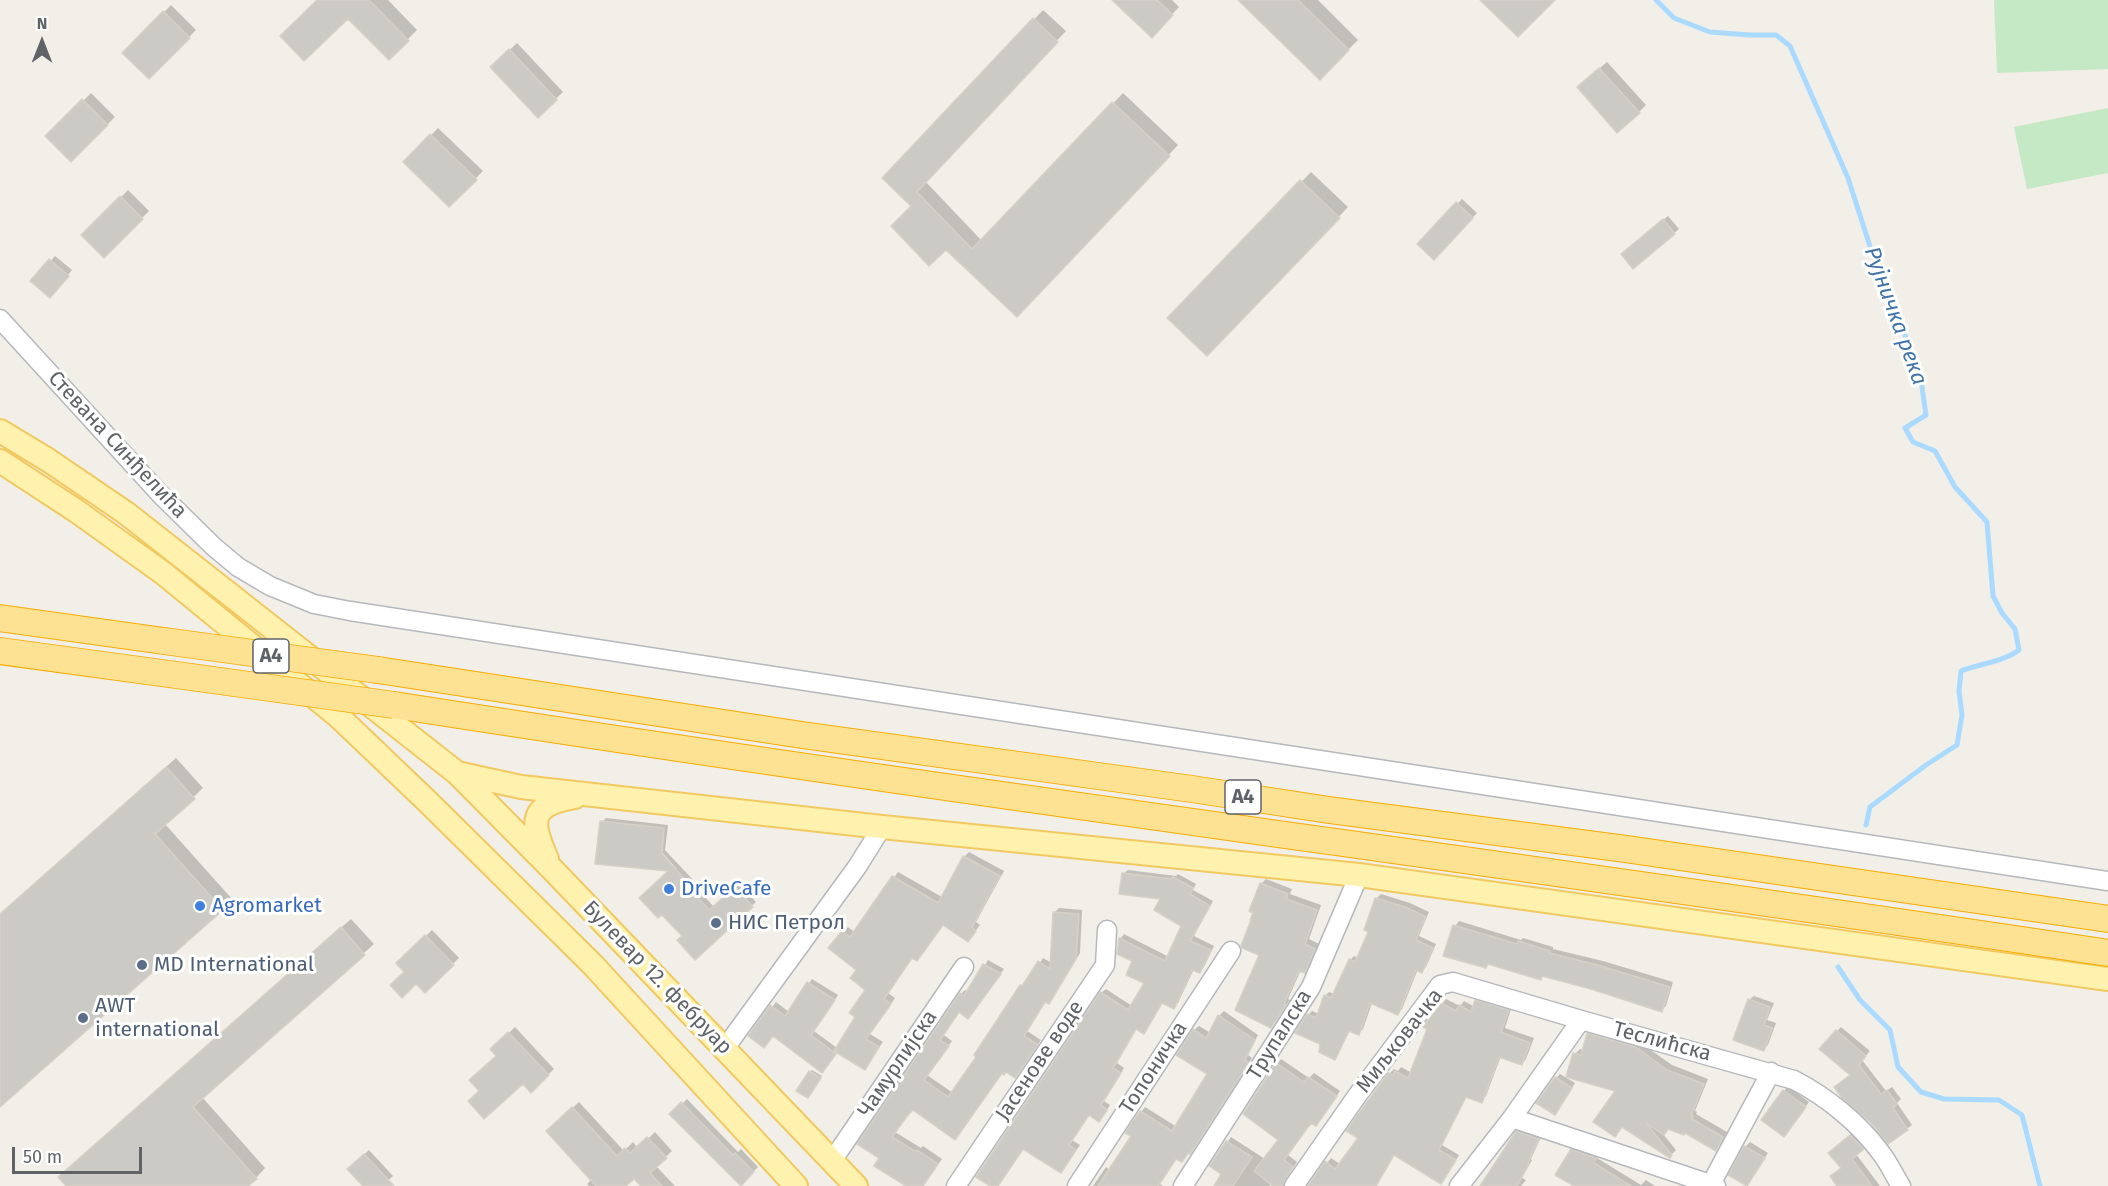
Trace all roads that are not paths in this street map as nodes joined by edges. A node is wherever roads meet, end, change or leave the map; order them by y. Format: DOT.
graph roads {
  1 [pos="0,320"];
  2 [pos="0,431"];
  3 [pos="0,461"];
  4 [pos="0,618"];
  5 [pos="0,651"];
  6 [pos="456,773"];
  7 [pos="595,794"];
  8 [pos="882,827"];
  9 [pos="552,869"];
  10 [pos="1359,875"];
  11 [pos="2108,881"];
  12 [pos="2108,919"];
  13 [pos="1107,930"];
  14 [pos="1231,951"];
  15 [pos="2108,953"];
  16 [pos="964,967"];
  17 [pos="2108,978"];
  18 [pos="1581,1020"];
  19 [pos="725,1048"];
  20 [pos="1772,1072"];
  21 [pos="1512,1118"];
  22 [pos="832,1161"];
  23 [pos="1714,1185"];
  24 [pos="796,1186"];
  25 [pos="856,1186"];
  26 [pos="956,1186"];
  27 [pos="1077,1186"];
  28 [pos="1183,1186"];
  29 [pos="1294,1186"];
  30 [pos="1459,1186"];
  31 [pos="1900,1186"];
  1 -- 11 [label="street, Стевана Синђелића"];
  2 -- 6 [label="main road, Булевар 12. фебруар"];
  3 -- 24 [label="main road, Булевар 12. фебруар"];
  4 -- 12 [label="highway, A4, bridge"];
  5 -- 15 [label="highway, A4, bridge"];
  6 -- 7 [label="main road"];
  6 -- 9 [label="main road, Булевар 12. фебруар"];
  7 -- 8 [label="main road"];
  7 -- 9 [label="main road"];
  8 -- 10 [label="main road"];
  8 -- 19 [label="street"];
  9 -- 19 [label="main road, Булевар 12. фебруар"];
  10 -- 17 [label="main road"];
  10 -- 28 [label="street, Трупалска"];
  13 -- 26 [label="street, Јасенове воде"];
  14 -- 27 [label="street, Топоничка"];
  16 -- 22 [label="street, Чамурлијска"];
  18 -- 20 [label="street, Теслићска"];
  18 -- 21 [label="street"];
  18 -- 29 [label="street, Миљковачка"];
  19 -- 22 [label="main road, Булевар 12. фебруар"];
  20 -- 23 [label="street"];
  20 -- 31 [label="street, Теслићска"];
  21 -- 23 [label="street"];
  21 -- 30 [label="street"];
  22 -- 25 [label="main road, Булевар 12. фебруар"];
}
